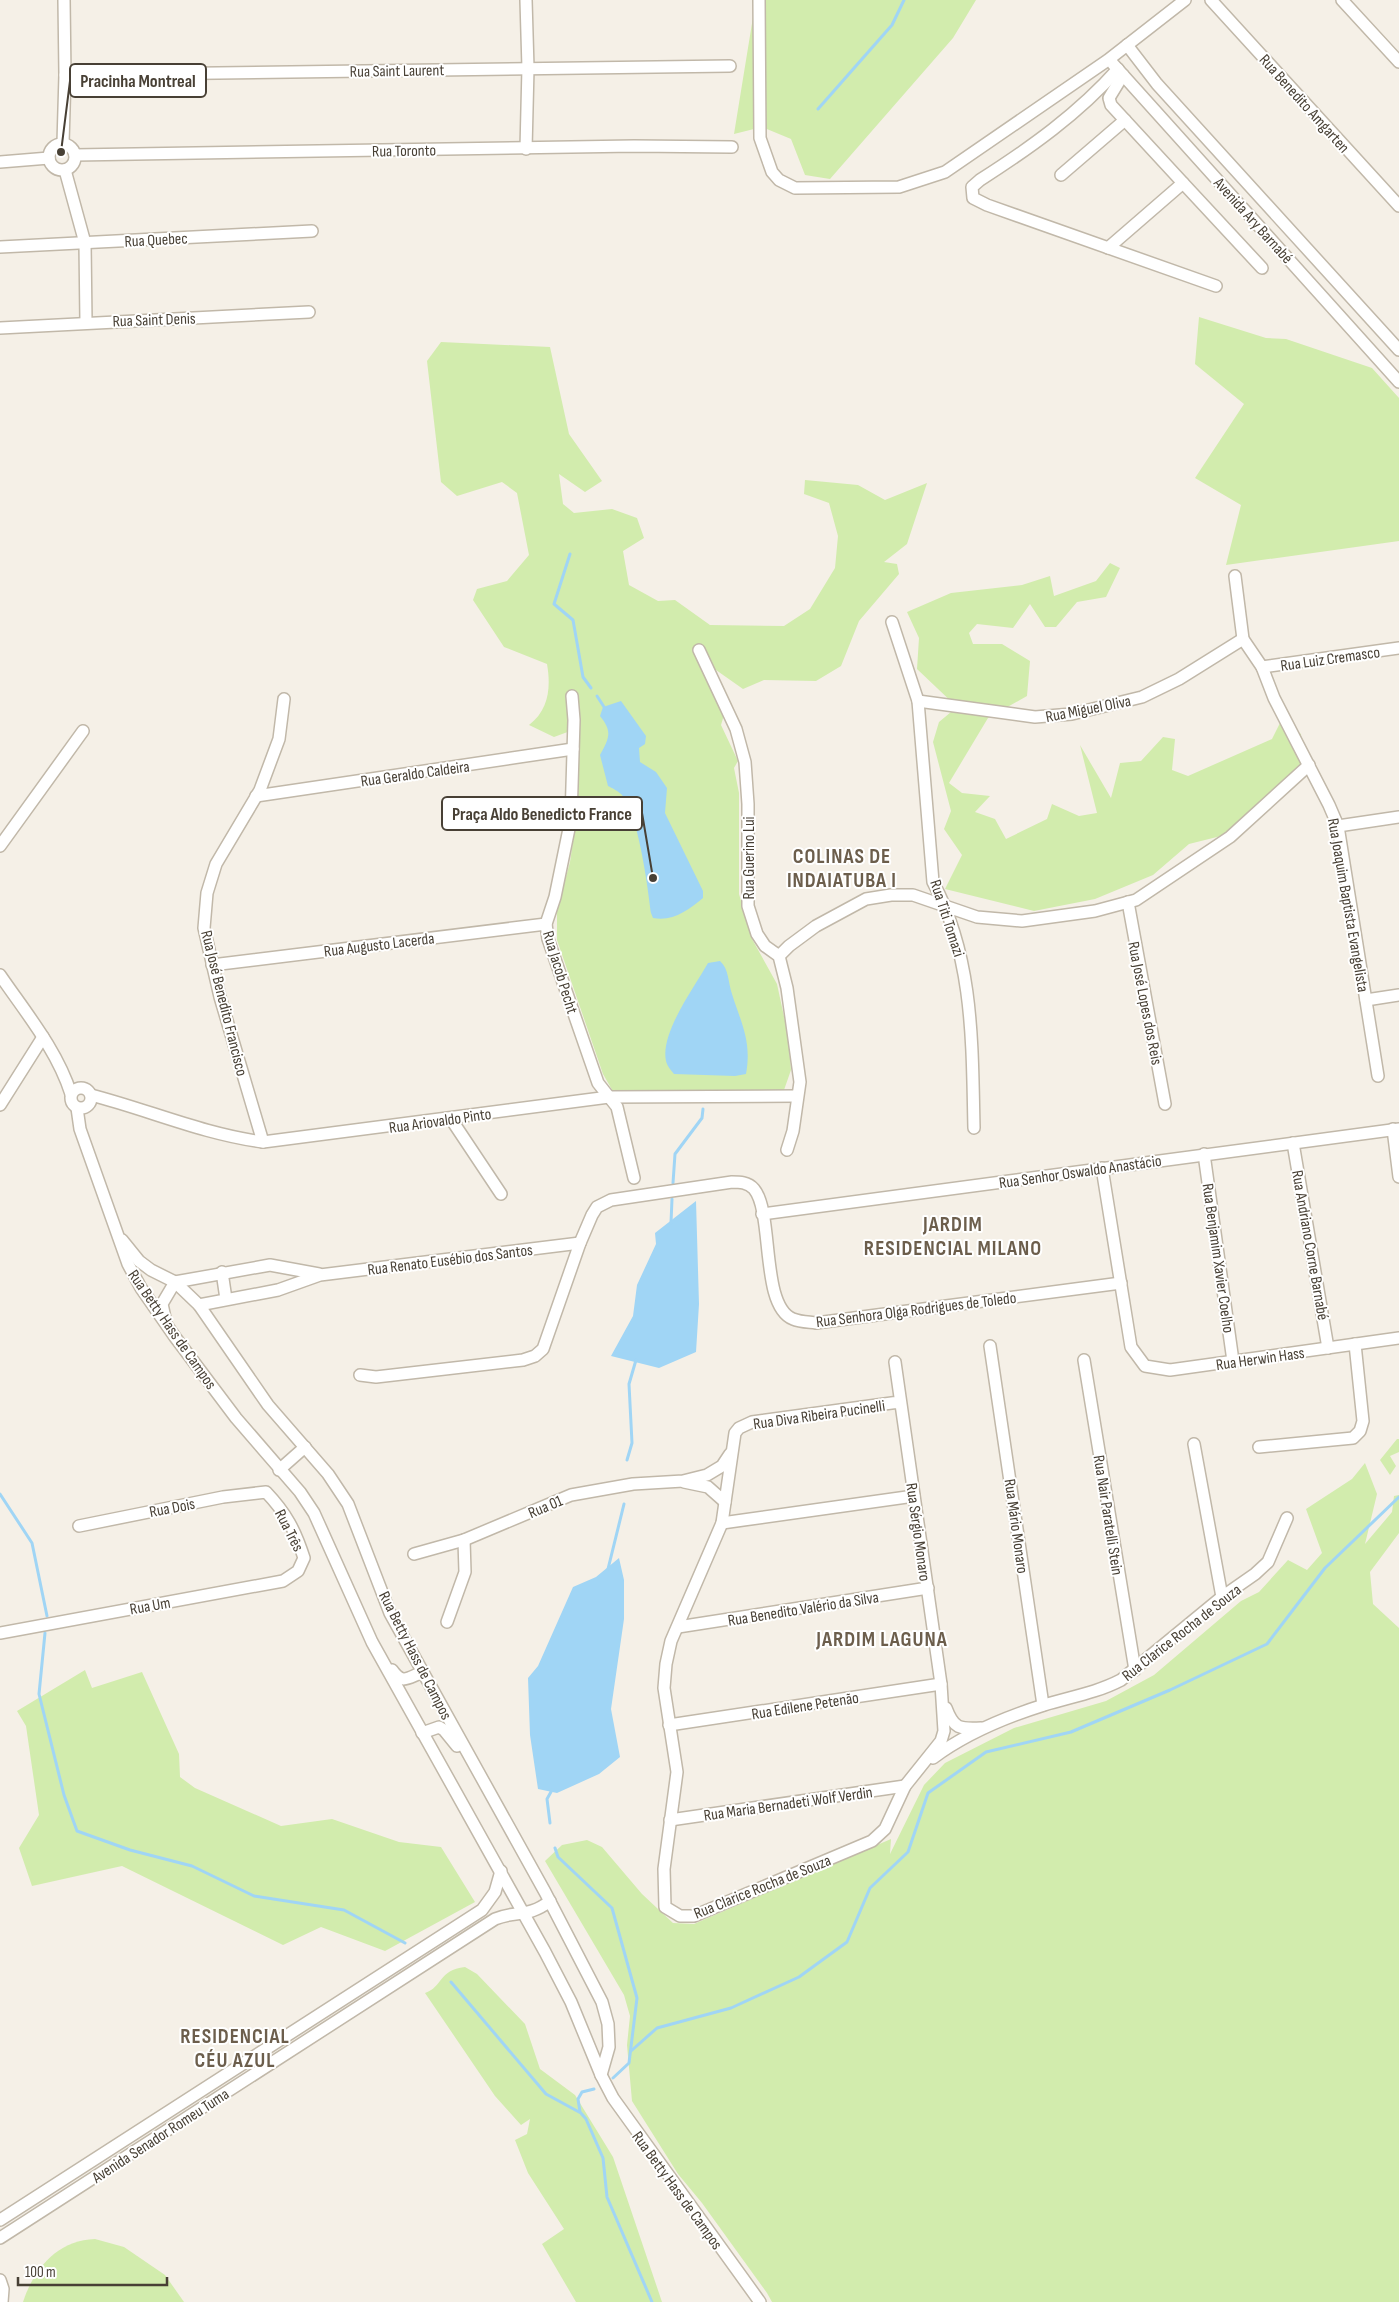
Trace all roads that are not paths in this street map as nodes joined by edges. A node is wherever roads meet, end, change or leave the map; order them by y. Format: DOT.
graph roads {
  1 [pos="64,0"];
  2 [pos="526,0"];
  3 [pos="760,0"];
  4 [pos="1185,0"];
  5 [pos="1210,0"];
  6 [pos="1342,0"];
  7 [pos="1127,45"];
  8 [pos="1108,60"];
  9 [pos="1399,62"];
  10 [pos="730,66"];
  11 [pos="528,68"];
  12 [pos="1121,72"];
  13 [pos="65,75"];
  14 [pos="1157,84"];
  15 [pos="1145,99"];
  16 [pos="1125,120"];
  17 [pos="63,143"];
  18 [pos="732,147"];
  19 [pos="526,149"];
  20 [pos="76,155"];
  21 [pos="49,158"];
  22 [pos="0,162"];
  23 [pos="65,170"];
  24 [pos="1061,175"];
  25 [pos="1183,183"];
  26 [pos="1399,206"];
  27 [pos="312,231"];
  28 [pos="85,243"];
  29 [pos="0,247"];
  30 [pos="1108,248"];
  31 [pos="1262,268"];
  32 [pos="1216,286"];
  33 [pos="309,312"];
  34 [pos="86,322"];
  35 [pos="0,328"];
  36 [pos="1399,350"];
  37 [pos="1395,369"];
  38 [pos="1399,382"];
  39 [pos="1235,576"];
  40 [pos="892,622"];
  41 [pos="1243,639"];
  42 [pos="1399,648"];
  43 [pos="699,650"];
  44 [pos="1262,667"];
  45 [pos="572,696"];
  46 [pos="284,699"];
  47 [pos="918,701"];
  48 [pos="83,731"];
  49 [pos="573,749"];
  50 [pos="1309,765"];
  51 [pos="256,796"];
  52 [pos="1399,817"];
  53 [pos="1338,826"];
  54 [pos="0,846"];
  55 [pos="1128,902"];
  56 [pos="947,907"];
  57 [pos="546,924"];
  58 [pos="779,956"];
  59 [pos="212,965"];
  60 [pos="0,975"];
  61 [pos="1399,995"];
  62 [pos="1366,1000"];
  63 [pos="43,1037"];
  64 [pos="64,1073"];
  65 [pos="1378,1076"];
  66 [pos="88,1091"];
  67 [pos="71,1094"];
  68 [pos="796,1096"];
  69 [pos="609,1097"];
  70 [pos="1165,1104"];
  71 [pos="0,1105"];
  72 [pos="77,1108"];
  73 [pos="451,1119"];
  74 [pos="974,1128"];
  75 [pos="1396,1129"];
  76 [pos="263,1142"];
  77 [pos="1293,1143"];
  78 [pos="787,1150"];
  79 [pos="1204,1154"];
  80 [pos="1102,1168"];
  81 [pos="1399,1177"];
  82 [pos="634,1178"];
  83 [pos="501,1194"];
  84 [pos="762,1214"];
  85 [pos="115,1231"];
  86 [pos="580,1242"];
  87 [pos="222,1272"];
  88 [pos="320,1275"];
  89 [pos="175,1282"];
  90 [pos="1120,1283"];
  91 [pos="226,1299"];
  92 [pos="200,1304"];
  93 [pos="166,1323"];
  94 [pos="1399,1338"];
  95 [pos="1355,1344"];
  96 [pos="990,1346"];
  97 [pos="1328,1348"];
  98 [pos="1084,1360"];
  99 [pos="1234,1361"];
  100 [pos="895,1362"];
  101 [pos="360,1375"];
  102 [pos="900,1402"];
  103 [pos="739,1428"];
  104 [pos="1194,1444"];
  105 [pos="305,1447"];
  106 [pos="1259,1447"];
  107 [pos="732,1450"];
  108 [pos="279,1470"];
  109 [pos="683,1481"];
  110 [pos="266,1492"];
  111 [pos="914,1496"];
  112 [pos="725,1502"];
  113 [pos="1287,1518"];
  114 [pos="722,1523"];
  115 [pos="79,1526"];
  116 [pos="464,1540"];
  117 [pos="414,1554"];
  118 [pos="298,1571"];
  119 [pos="928,1588"];
  120 [pos="1222,1597"];
  121 [pos="447,1622"];
  122 [pos="678,1628"];
  123 [pos="0,1633"];
  124 [pos="372,1642"];
  125 [pos="1135,1670"];
  126 [pos="423,1672"];
  127 [pos="941,1684"];
  128 [pos="943,1702"];
  129 [pos="1044,1705"];
  130 [pos="669,1726"];
  131 [pos="987,1727"];
  132 [pos="422,1734"];
  133 [pos="921,1766"];
  134 [pos="484,1784"];
  135 [pos="906,1786"];
  136 [pos="670,1820"];
  137 [pos="501,1872"];
  138 [pos="550,1901"];
  139 [pos="525,1915"];
  140 [pos="601,2075"];
  141 [pos="0,2220"];
  142 [pos="0,2238"];
  143 [pos="0,2280"];
  144 [pos="2,2302"];
  145 [pos="760,2302"];
  1 -- 13 [label="street"];
  2 -- 11 [label="street"];
  3 -- 8 [label="street"];
  4 -- 7 [label="street"];
  5 -- 26 [label="street, Rua Benedito Amgarten"];
  6 -- 9 [label="street"];
  7 -- 8 [label="street"];
  7 -- 14 [label="street, Avenida Ary Barnabé"];
  8 -- 12 [label="street, Avenida Ary Barnabé"];
  10 -- 11 [label="street, Rua Saint Laurent"];
  11 -- 13 [label="street, Rua Saint Laurent"];
  11 -- 19 [label="street"];
  12 -- 15 [label="street, Avenida Ary Barnabé"];
  12 -- 16 [label="street"];
  12 -- 30 [label="street"];
  13 -- 17 [label="street"];
  14 -- 15 [label="street"];
  14 -- 36 [label="street, Avenida Ary Barnabé"];
  15 -- 37 [label="street, Avenida Ary Barnabé"];
  16 -- 24 [label="street"];
  16 -- 25 [label="street"];
  17 -- 20 [label="street"];
  17 -- 21 [label="street"];
  18 -- 19 [label="street, Rua Toronto"];
  19 -- 20 [label="street, Rua Toronto"];
  20 -- 23 [label="street"];
  21 -- 22 [label="street"];
  21 -- 23 [label="street"];
  23 -- 28 [label="street"];
  25 -- 30 [label="street"];
  25 -- 31 [label="street"];
  27 -- 28 [label="street, Rua Quebec"];
  28 -- 29 [label="street, Rua Quebec"];
  28 -- 34 [label="street"];
  30 -- 32 [label="street"];
  33 -- 34 [label="street, Rua Saint Denis"];
  34 -- 35 [label="street, Rua Saint Denis"];
  37 -- 38 [label="street, Avenida Ary Barnabé"];
  39 -- 41 [label="street, Rua Joaquim Baptista Evangelista"];
  40 -- 47 [label="street, Rua Titi Tomazi"];
  41 -- 44 [label="street, Rua Joaquim Baptista Evangelista"];
  41 -- 47 [label="street, Rua Miguel Oliva"];
  42 -- 44 [label="street, Rua Luiz Cremasco"];
  43 -- 58 [label="street, Rua Guerino Lui"];
  44 -- 50 [label="street, Rua Joaquim Baptista Evangelista"];
  45 -- 49 [label="street, Rua Jacob Pecht"];
  46 -- 51 [label="street, Rua José Benedito Francisco"];
  47 -- 56 [label="street, Rua Titi Tomazi"];
  48 -- 54 [label="street"];
  49 -- 51 [label="street, Rua Geraldo Caldeira"];
  49 -- 57 [label="street, Rua Jacob Pecht"];
  50 -- 53 [label="street, Rua Joaquim Baptista Evangelista"];
  50 -- 55 [label="street"];
  51 -- 59 [label="street, Rua José Benedito Francisco"];
  52 -- 53 [label="street"];
  53 -- 62 [label="street, Rua Joaquim Baptista Evangelista"];
  55 -- 56 [label="street"];
  55 -- 70 [label="street, Rua José Lopes dos Reis"];
  56 -- 58 [label="street"];
  56 -- 74 [label="street, Rua Titi Tomazi"];
  57 -- 59 [label="street, Rua Augusto Lacerda"];
  57 -- 69 [label="street, Rua Jacob Pecht"];
  58 -- 68 [label="street"];
  59 -- 76 [label="street, Rua José Benedito Francisco"];
  60 -- 63 [label="street"];
  61 -- 62 [label="street"];
  62 -- 65 [label="street, Rua Joaquim Baptista Evangelista"];
  63 -- 64 [label="street"];
  63 -- 71 [label="street"];
  64 -- 66 [label="street"];
  64 -- 67 [label="street"];
  66 -- 67 [label="street"];
  66 -- 72 [label="street"];
  66 -- 76 [label="street, Rua Ariovaldo Pinto"];
  67 -- 72 [label="street"];
  68 -- 69 [label="street, Rua Ariovaldo Pinto"];
  68 -- 78 [label="street"];
  69 -- 73 [label="street, Rua Ariovaldo Pinto"];
  69 -- 82 [label="street, Rua Jacob Pecht"];
  72 -- 85 [label="street, Rua Betty Hass de Campos"];
  73 -- 76 [label="street, Rua Ariovaldo Pinto"];
  73 -- 83 [label="street"];
  75 -- 77 [label="street, Rua Senhor Oswaldo Anastácio"];
  75 -- 81 [label="street"];
  77 -- 79 [label="street, Rua Senhor Oswaldo Anastácio"];
  77 -- 97 [label="street, Rua Andriano Corne Barnabé"];
  79 -- 80 [label="street, Rua Senhor Oswaldo Anastácio"];
  79 -- 99 [label="street, Rua Benjamim Xavier Coelho"];
  80 -- 84 [label="street, Rua Senhor Oswaldo Anastácio"];
  80 -- 90 [label="street"];
  84 -- 86 [label="street, Rua Senhora Olga Rodrigues de Toledo"];
  84 -- 90 [label="street, Rua Senhora Olga Rodrigues de Toledo"];
  85 -- 89 [label="street, Rua Betty Hass de Campos"];
  85 -- 93 [label="street, Rua Betty Hass de Campos"];
  86 -- 88 [label="street, Rua Renato Eusébio dos Santos"];
  86 -- 101 [label="street"];
  87 -- 88 [label="street, Rua Renato Eusébio dos Santos"];
  87 -- 89 [label="street, Rua Renato Eusébio dos Santos"];
  87 -- 91 [label="street"];
  88 -- 91 [label="street, Rua Renato Eusébio dos Santos"];
  89 -- 92 [label="street, Rua Betty Hass de Campos"];
  89 -- 93 [label="street"];
  90 -- 99 [label="street, Rua Herwin Hass"];
  91 -- 92 [label="street, Rua Renato Eusébio dos Santos"];
  92 -- 105 [label="street, Rua Betty Hass de Campos"];
  93 -- 108 [label="street, Rua Betty Hass de Campos"];
  94 -- 95 [label="street, Rua Herwin Hass"];
  95 -- 97 [label="street, Rua Herwin Hass"];
  95 -- 106 [label="street"];
  96 -- 129 [label="street, Rua Mário Monaro"];
  97 -- 99 [label="street, Rua Herwin Hass"];
  98 -- 125 [label="street, Rua Nair Paratelli Stein"];
  100 -- 102 [label="street, Rua Sérgio Monaro"];
  102 -- 103 [label="street, Rua Diva Ribeira Pucinelli"];
  102 -- 111 [label="street, Rua Sérgio Monaro"];
  103 -- 107 [label="street, Rua Clarice Rocha de Souza"];
  104 -- 120 [label="street"];
  105 -- 108 [label="street"];
  105 -- 126 [label="street, Rua Betty Hass de Campos"];
  107 -- 109 [label="street, Rua 01"];
  107 -- 112 [label="street, Rua Clarice Rocha de Souza"];
  108 -- 124 [label="street, Rua Betty Hass de Campos"];
  109 -- 112 [label="street, Rua 01"];
  109 -- 116 [label="street, Rua 01"];
  110 -- 115 [label="street, Rua Dois"];
  110 -- 118 [label="street, Rua Três"];
  111 -- 114 [label="street"];
  111 -- 119 [label="street, Rua Sérgio Monaro"];
  112 -- 114 [label="street, Rua Clarice Rocha de Souza"];
  113 -- 120 [label="street, Rua Clarice Rocha de Souza"];
  114 -- 122 [label="street, Rua Clarice Rocha de Souza"];
  116 -- 117 [label="street, Rua 01"];
  116 -- 121 [label="street"];
  118 -- 123 [label="street, Rua Um"];
  119 -- 122 [label="street, Rua Benedito Valério da Silva"];
  119 -- 127 [label="street, Rua Sérgio Monaro"];
  120 -- 125 [label="street, Rua Clarice Rocha de Souza"];
  122 -- 130 [label="street, Rua Clarice Rocha de Souza"];
  124 -- 126 [label="street"];
  124 -- 132 [label="street, Rua Betty Hass de Campos"];
  125 -- 129 [label="street, Rua Clarice Rocha de Souza"];
  126 -- 134 [label="street, Rua Betty Hass de Campos"];
  127 -- 128 [label="street, Rua Sérgio Monaro"];
  127 -- 130 [label="street, Rua Edilene Petenão"];
  128 -- 131 [label="street, Rua Clarice Rocha de Souza"];
  128 -- 133 [label="street, Rua Clarice Rocha de Souza"];
  129 -- 131 [label="street, Rua Clarice Rocha de Souza"];
  130 -- 136 [label="street, Rua Clarice Rocha de Souza"];
  131 -- 133 [label="street, Rua Clarice Rocha de Souza"];
  132 -- 134 [label="street"];
  132 -- 137 [label="street, Rua Betty Hass de Campos"];
  133 -- 135 [label="street, Rua Clarice Rocha de Souza"];
  134 -- 138 [label="street, Rua Betty Hass de Campos"];
  135 -- 136 [label="street, Rua Maria Bernadeti Wolf Verdin"];
  135 -- 136 [label="street, Rua Clarice Rocha de Souza"];
  137 -- 139 [label="street, Rua Betty Hass de Campos"];
  137 -- 141 [label="street, Avenida Senador Romeu Tuma"];
  138 -- 139 [label="street"];
  138 -- 140 [label="street, Rua Betty Hass de Campos"];
  139 -- 140 [label="street, Rua Betty Hass de Campos"];
  139 -- 142 [label="street, Avenida Senador Romeu Tuma"];
  140 -- 145 [label="street, Rua Betty Hass de Campos"];
  143 -- 144 [label="street"];
}
